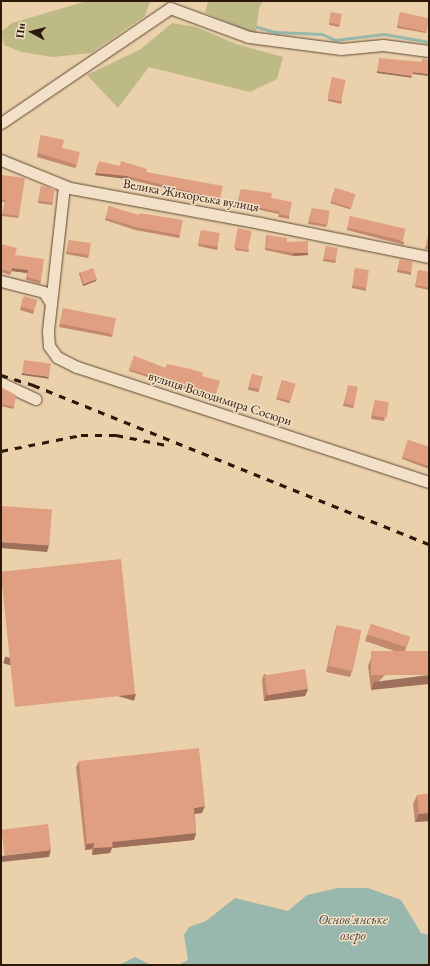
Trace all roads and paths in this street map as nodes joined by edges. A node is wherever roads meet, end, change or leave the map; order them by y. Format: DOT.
graph roads {
  1 [pos="170,4"];
  2 [pos="429,51"];
  3 [pos="1,123"];
  4 [pos="1,160"];
  5 [pos="64,186"];
  6 [pos="429,257"];
  7 [pos="1,281"];
  8 [pos="51,303"];
  9 [pos="1,383"];
  10 [pos="35,399"];
  11 [pos="429,482"];
  1 -- 2 [label="street"];
  1 -- 3 [label="street"];
  4 -- 5 [label="street, Велика Жихорська вулиця"];
  5 -- 6 [label="street, Велика Жихорська вулиця"];
  5 -- 8 [label="street"];
  7 -- 8 [label="street"];
  8 -- 11 [label="street, вулиця Володимира Сосюри"];
  9 -- 10 [label="street"];
}
